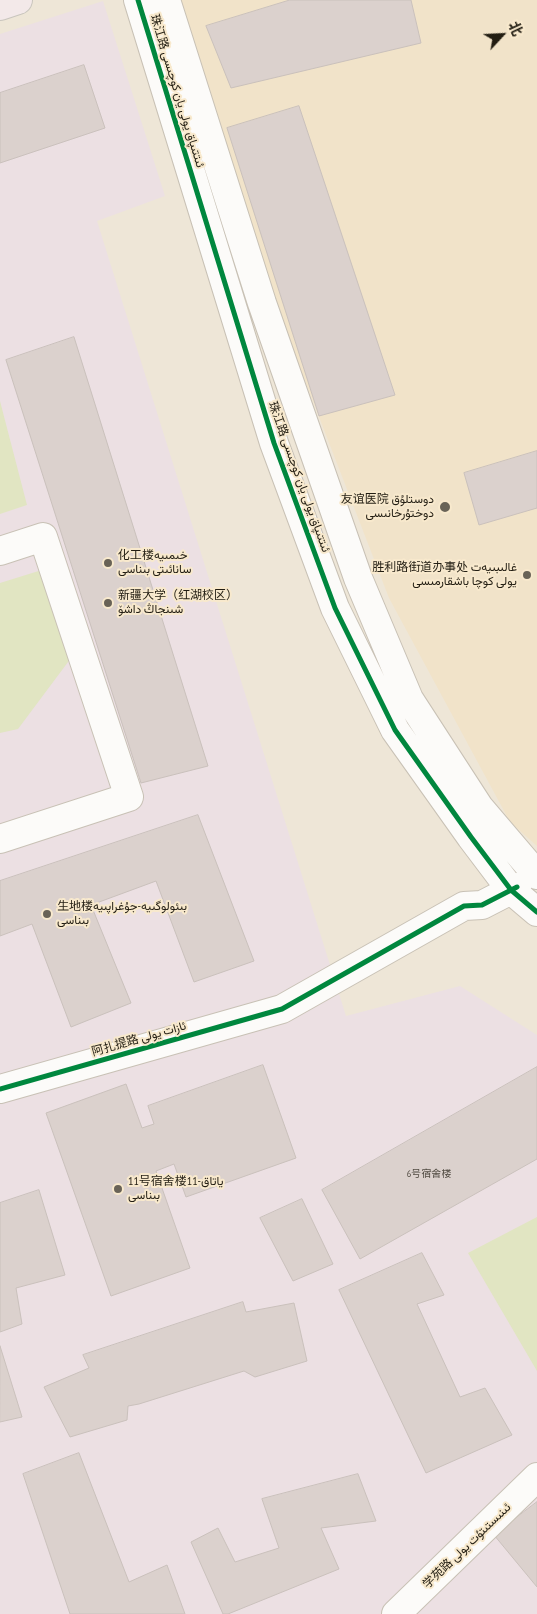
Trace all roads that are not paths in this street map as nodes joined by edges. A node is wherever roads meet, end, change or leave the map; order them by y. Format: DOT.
graph roads {
  1 [pos="18,0"];
  2 [pos="138,0"];
  3 [pos="166,0"];
  4 [pos="0,6"];
  5 [pos="0,551"];
  6 [pos="0,839"];
  7 [pos="522,884"];
  8 [pos="537,912"];
  9 [pos="0,1089"];
  10 [pos="537,1478"];
  11 [pos="396,1614"];
  1 -- 4 [label="main road"];
  2 -- 7 [label="street, 珠江路 ئىتتىپاق يولى يان كوچىسى"];
  3 -- 7 [label="street, 珠江路 ئىتتىپاق يولى يان كوچىسى"];
  5 -- 6 [label="street"];
  7 -- 8 [label="street, 珠江路 ئىتتىپاق يولى يان كوچىسى"];
  7 -- 9 [label="street, 阿扎提路 ئازات يولى"];
  10 -- 11 [label="street, 学苑路 ئىنىستىتۇت يولى"];
}
